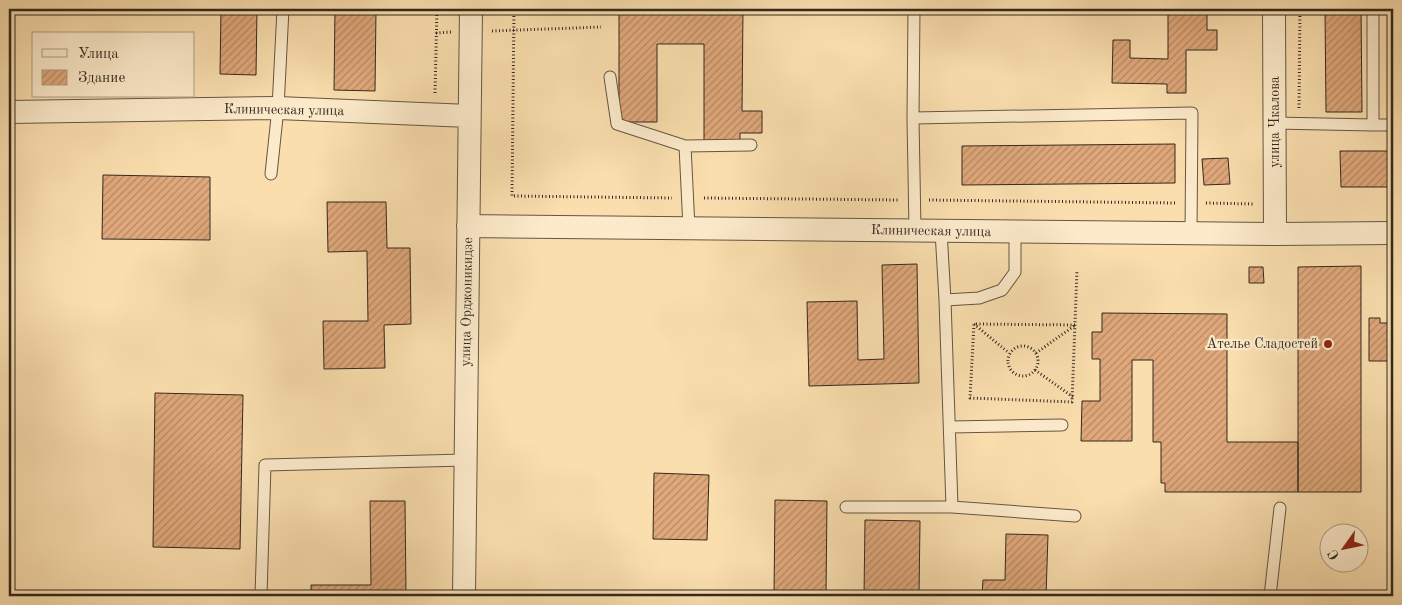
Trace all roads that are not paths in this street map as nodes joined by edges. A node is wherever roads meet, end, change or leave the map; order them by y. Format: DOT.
graph roads {
  1 [pos="283,9"];
  2 [pos="471,9"];
  3 [pos="914,9"];
  4 [pos="1274,9"];
  5 [pos="1373,9"];
  6 [pos="610,77"];
  7 [pos="278,108"];
  8 [pos="9,112"];
  9 [pos="469,116"];
  10 [pos="914,118"];
  11 [pos="1275,123"];
  12 [pos="1373,125"];
  13 [pos="1393,125"];
  14 [pos="751,145"];
  15 [pos="685,146"];
  16 [pos="271,174"];
  17 [pos="468,226"];
  18 [pos="689,228"];
  19 [pos="915,230"];
  20 [pos="941,231"];
  21 [pos="1015,232"];
  22 [pos="1191,233"];
  23 [pos="1393,233"];
  24 [pos="1276,234"];
  25 [pos="945,300"];
  26 [pos="1062,425"];
  27 [pos="950,426"];
  28 [pos="465,460"];
  29 [pos="846,507"];
  30 [pos="952,507"];
  31 [pos="1280,508"];
  32 [pos="1075,516"];
  33 [pos="261,596"];
  34 [pos="464,596"];
  35 [pos="1270,596"];
  1 -- 7 [label="lane"];
  2 -- 9 [label="street, улица Орджоникидзе"];
  3 -- 10 [label="lane"];
  4 -- 11 [label="street, улица Чкалова"];
  5 -- 12 [label="lane"];
  6 -- 15 [label="lane"];
  7 -- 8 [label="street, Клиническая улица"];
  7 -- 9 [label="street, Клиническая улица"];
  7 -- 16 [label="lane"];
  9 -- 17 [label="street, улица Орджоникидзе"];
  10 -- 19 [label="lane"];
  10 -- 22 [label="lane"];
  11 -- 12 [label="lane"];
  11 -- 24 [label="street, улица Чкалова"];
  12 -- 13 [label="lane"];
  14 -- 15 [label="lane"];
  15 -- 18 [label="lane"];
  17 -- 18 [label="street, Клиническая улица"];
  17 -- 28 [label="street, улица Орджоникидзе"];
  18 -- 19 [label="street, Клиническая улица"];
  19 -- 20 [label="street, Клиническая улица"];
  20 -- 21 [label="street, Клиническая улица"];
  20 -- 25 [label="lane"];
  21 -- 22 [label="street, Клиническая улица"];
  21 -- 25 [label="lane"];
  22 -- 24 [label="street, Клиническая улица"];
  23 -- 24 [label="street, Клиническая улица"];
  25 -- 27 [label="lane"];
  26 -- 27 [label="lane"];
  27 -- 30 [label="lane"];
  28 -- 33 [label="lane"];
  28 -- 34 [label="street, улица Орджоникидзе"];
  29 -- 30 [label="lane"];
  30 -- 32 [label="lane"];
  31 -- 35 [label="lane"];
}
